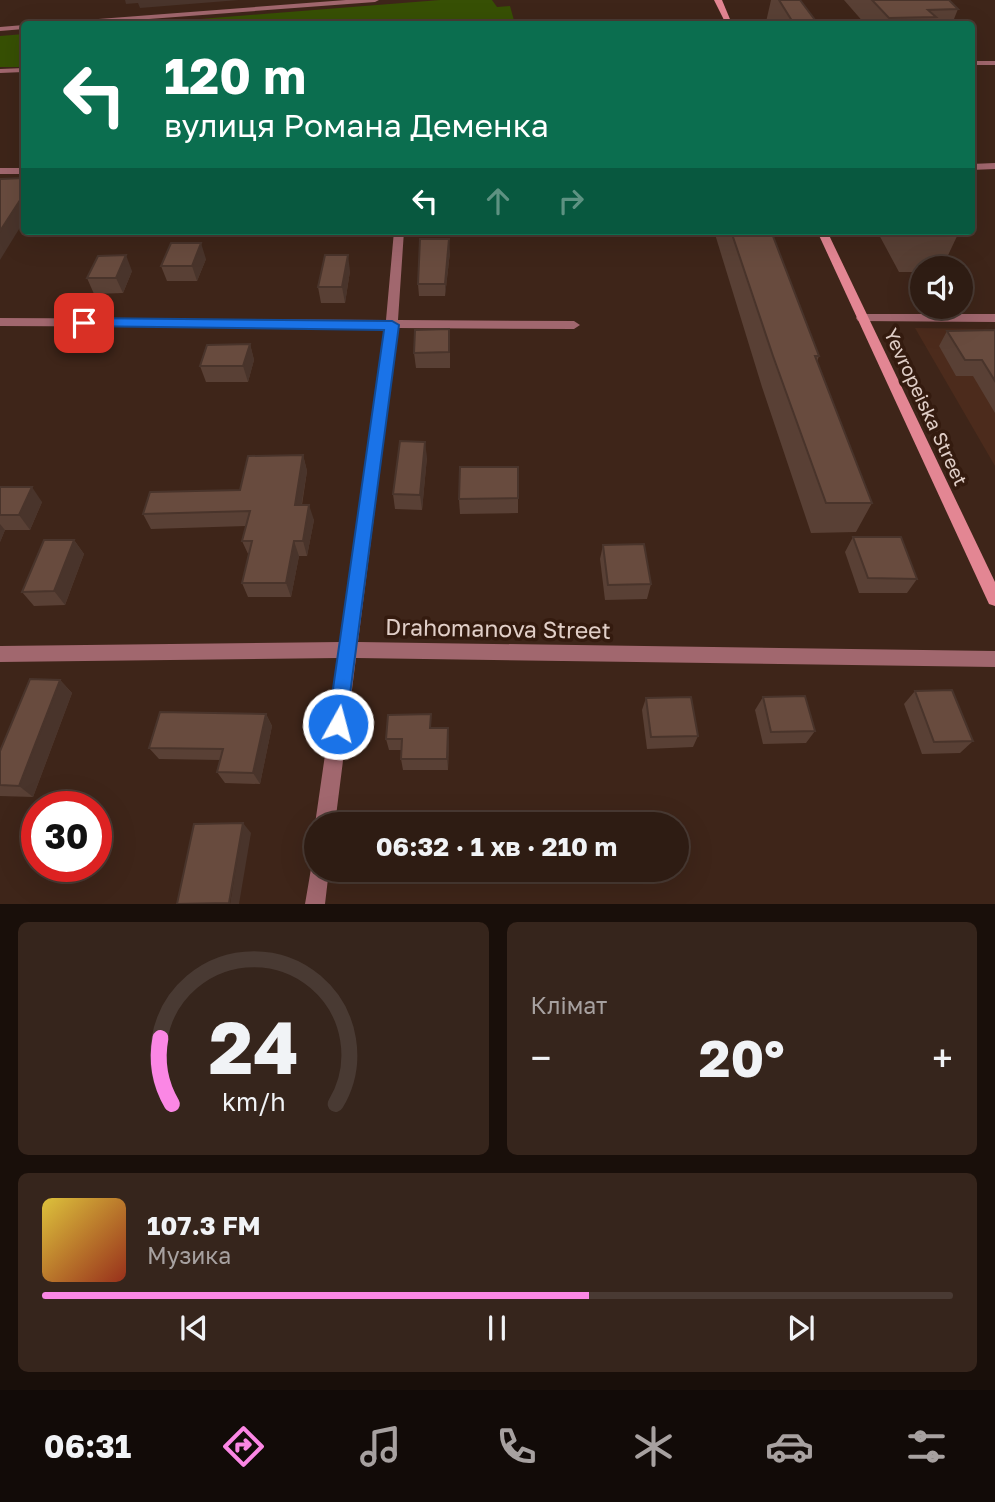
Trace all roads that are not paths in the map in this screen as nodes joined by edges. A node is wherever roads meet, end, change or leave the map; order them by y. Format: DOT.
graph roads {
  1 [pos="375,0"];
  2 [pos="718,0"];
  3 [pos="343,1"];
  4 [pos="96,21"];
  5 [pos="728,21"];
  6 [pos="21,27"];
  7 [pos="0,29"];
  8 [pos="975,63"];
  9 [pos="995,63"];
  10 [pos="0,71"];
  11 [pos="21,71"];
  12 [pos="995,166"];
  13 [pos="975,167"];
  14 [pos="0,171"];
  15 [pos="21,171"];
  16 [pos="399,235"];
  17 [pos="824,235"];
  18 [pos="862,318"];
  19 [pos="995,318"];
  20 [pos="0,322"];
  21 [pos="392,325"];
  22 [pos="574,325"];
  23 [pos="995,599"];
  24 [pos="348,650"];
  25 [pos="0,654"];
  26 [pos="995,659"];
  27 [pos="327,812"];
  28 [pos="318,882"];
  29 [pos="315,904"];
  1 -- 3 [label="street"];
  2 -- 5 [label="main road"];
  3 -- 4 [label="street"];
  6 -- 7 [label="street"];
  8 -- 9 [label="street"];
  10 -- 11 [label="street"];
  12 -- 13 [label="street"];
  14 -- 15 [label="street"];
  16 -- 21 [label="street"];
  17 -- 18 [label="main road, Yevropeiska Street"];
  18 -- 19 [label="street"];
  18 -- 23 [label="main road, Yevropeiska Street"];
  20 -- 21 [label="street"];
  21 -- 22 [label="street"];
  21 -- 24 [label="street"];
  24 -- 25 [label="street, Drahomanova Street"];
  24 -- 26 [label="street, Drahomanova Street"];
  24 -- 27 [label="street"];
  28 -- 29 [label="street"];
}
